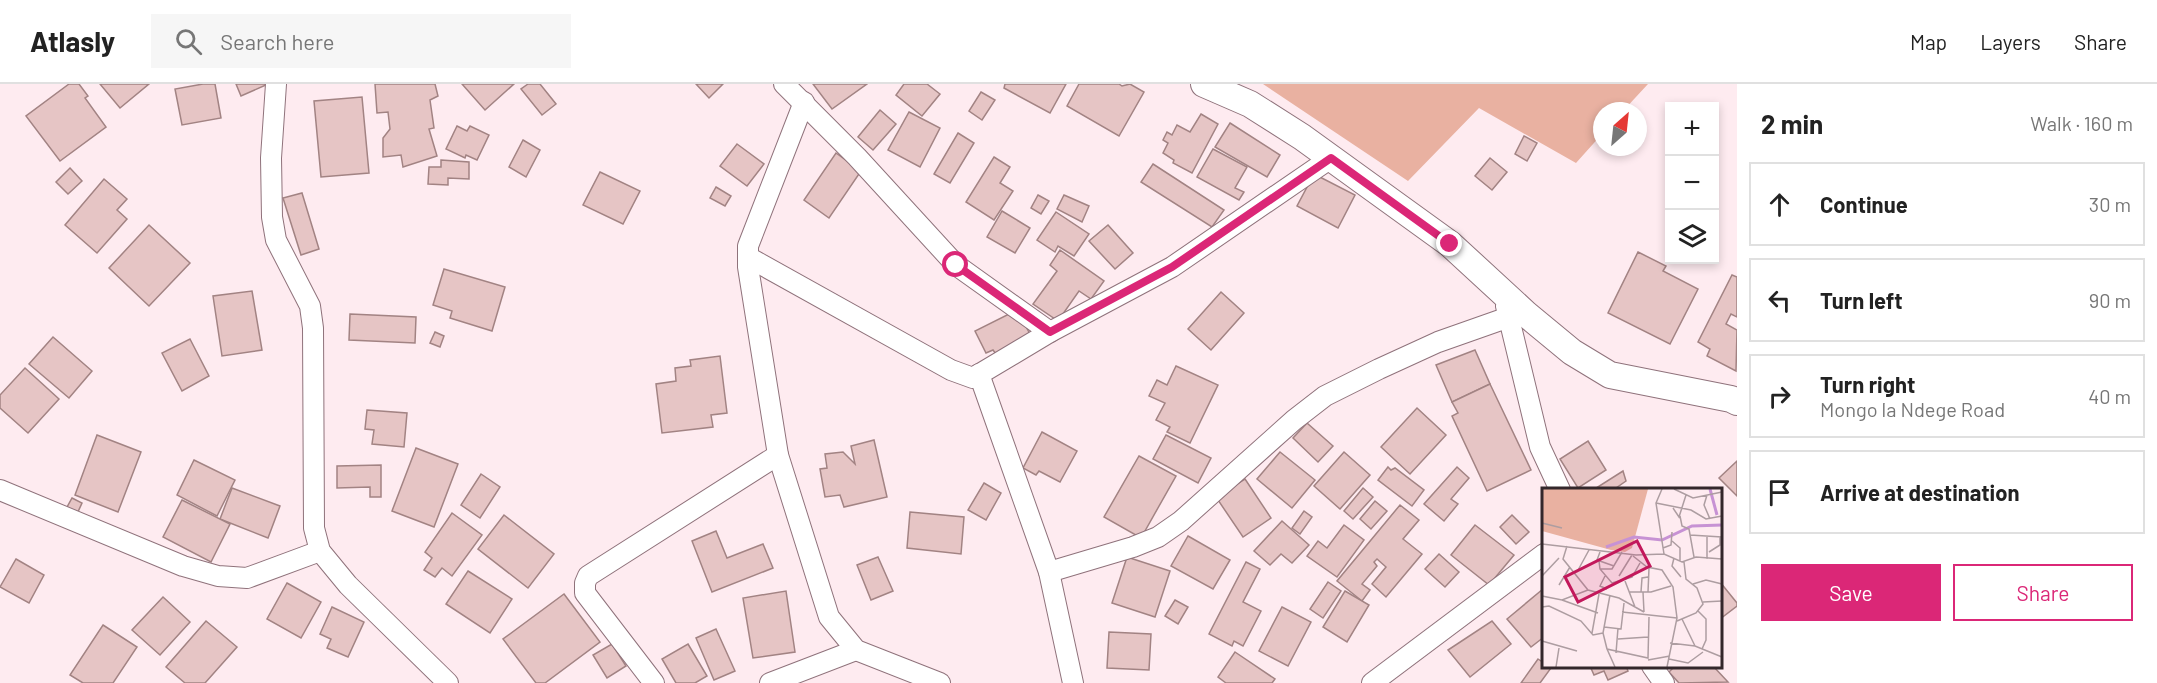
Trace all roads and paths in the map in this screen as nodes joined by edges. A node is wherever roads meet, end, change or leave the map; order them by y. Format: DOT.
graph roads {
  1 [pos="784,84"];
  2 [pos="1203,84"];
  3 [pos="277,85"];
  4 [pos="804,102"];
  5 [pos="1331,158"];
  6 [pos="748,257"];
  7 [pos="1502,292"];
  8 [pos="1509,317"];
  9 [pos="1050,332"];
  10 [pos="979,374"];
  11 [pos="1737,402"];
  12 [pos="778,455"];
  13 [pos="1560,488"];
  14 [pos="0,490"];
  15 [pos="320,551"];
  16 [pos="1542,556"];
  17 [pos="1049,572"];
  18 [pos="856,650"];
  19 [pos="1653,668"];
  20 [pos="448,683"];
  21 [pos="654,683"];
  22 [pos="770,683"];
  23 [pos="940,683"];
  24 [pos="1073,683"];
  25 [pos="1372,683"];
  26 [pos="1664,683"];
  1 -- 4 [label="street"];
  2 -- 5 [label="street"];
  3 -- 15 [label="street"];
  4 -- 6 [label="street"];
  4 -- 9 [label="street"];
  5 -- 7 [label="street"];
  5 -- 9 [label="street"];
  6 -- 10 [label="street"];
  6 -- 12 [label="street"];
  7 -- 8 [label="street"];
  7 -- 11 [label="street"];
  8 -- 13 [label="street"];
  8 -- 17 [label="street"];
  9 -- 10 [label="street"];
  10 -- 17 [label="street"];
  12 -- 18 [label="street"];
  12 -- 21 [label="street"];
  14 -- 15 [label="street"];
  15 -- 20 [label="street"];
  16 -- 25 [label="street"];
  17 -- 24 [label="street"];
  18 -- 22 [label="street"];
  18 -- 23 [label="street"];
  19 -- 26 [label="street"];
}
